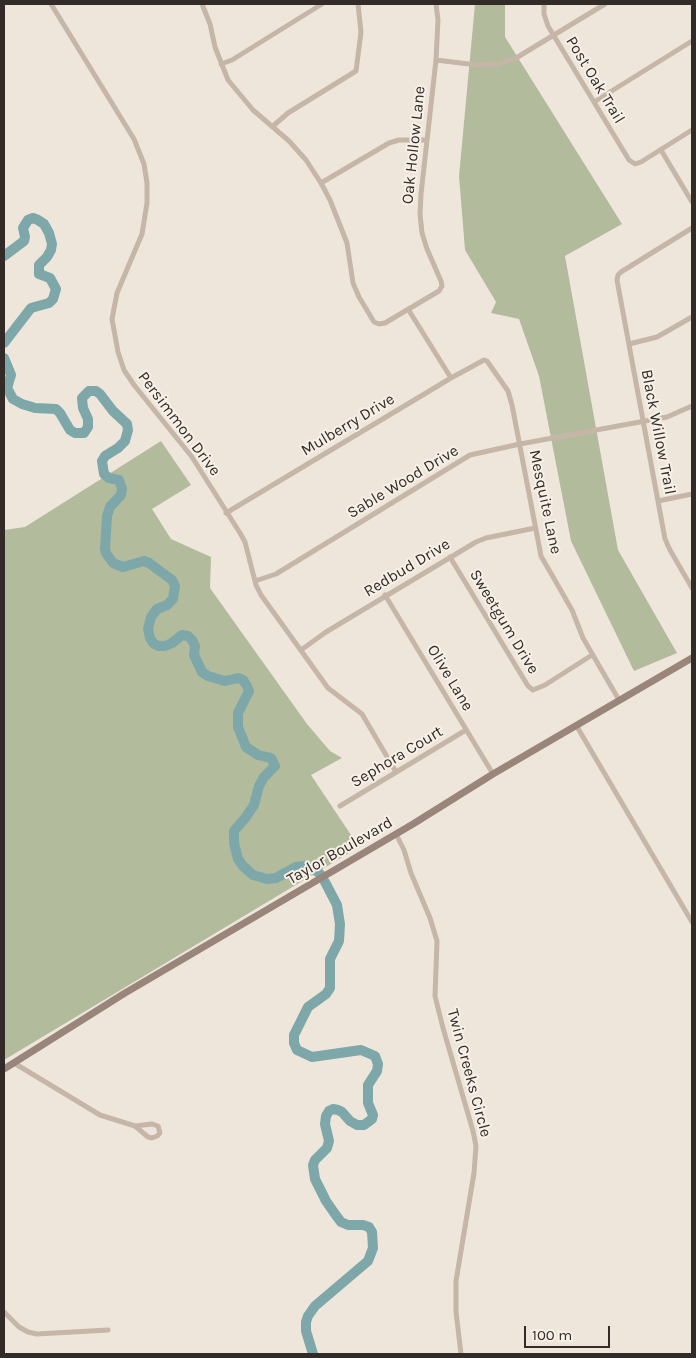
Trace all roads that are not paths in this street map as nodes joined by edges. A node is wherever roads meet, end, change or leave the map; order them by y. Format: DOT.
graph roads {
  1 [pos="51,4"];
  2 [pos="202,4"];
  3 [pos="322,4"];
  4 [pos="358,4"];
  5 [pos="436,4"];
  6 [pos="544,4"];
  7 [pos="605,4"];
  8 [pos="554,36"];
  9 [pos="692,41"];
  10 [pos="436,60"];
  11 [pos="221,64"];
  12 [pos="594,102"];
  13 [pos="273,126"];
  14 [pos="692,130"];
  15 [pos="427,140"];
  16 [pos="660,150"];
  17 [pos="321,183"];
  18 [pos="692,202"];
  19 [pos="692,228"];
  20 [pos="408,309"];
  21 [pos="692,317"];
  22 [pos="629,344"];
  23 [pos="484,360"];
  24 [pos="451,378"];
  25 [pos="692,406"];
  26 [pos="643,421"];
  27 [pos="520,444"];
  28 [pos="692,494"];
  29 [pos="658,500"];
  30 [pos="226,513"];
  31 [pos="535,528"];
  32 [pos="450,557"];
  33 [pos="255,582"];
  34 [pos="692,588"];
  35 [pos="385,596"];
  36 [pos="301,650"];
  37 [pos="592,655"];
  38 [pos="692,658"];
  39 [pos="619,700"];
  40 [pos="576,725"];
  41 [pos="466,730"];
  42 [pos="396,772"];
  43 [pos="493,774"];
  44 [pos="340,806"];
  45 [pos="396,834"];
  46 [pos="692,922"];
  47 [pos="14,1063"];
  48 [pos="4,1069"];
  49 [pos="135,1126"];
  50 [pos="4,1312"];
  51 [pos="108,1330"];
  52 [pos="461,1354"];
  1 -- 30 [label="street, Persimmon Drive"];
  2 -- 11 [label="street"];
  3 -- 11 [label="street"];
  4 -- 13 [label="street"];
  5 -- 10 [label="street, Oak Hollow Lane"];
  6 -- 8 [label="street, Post Oak Trail"];
  7 -- 8 [label="street"];
  8 -- 10 [label="street"];
  8 -- 12 [label="street, Post Oak Trail"];
  9 -- 12 [label="street"];
  10 -- 15 [label="street, Oak Hollow Lane"];
  11 -- 13 [label="street"];
  12 -- 16 [label="street, Post Oak Trail"];
  13 -- 17 [label="street"];
  14 -- 16 [label="street"];
  15 -- 17 [label="street"];
  15 -- 20 [label="street, Oak Hollow Lane"];
  16 -- 18 [label="street"];
  17 -- 20 [label="street"];
  19 -- 22 [label="street, Black Willow Trail"];
  20 -- 24 [label="street"];
  21 -- 22 [label="street"];
  22 -- 26 [label="street, Black Willow Trail"];
  23 -- 24 [label="street, Mulberry Drive"];
  23 -- 27 [label="street, Mesquite Lane"];
  24 -- 30 [label="street, Mulberry Drive"];
  25 -- 26 [label="street, Sable Wood Drive"];
  26 -- 27 [label="street, Sable Wood Drive"];
  26 -- 29 [label="street, Black Willow Trail"];
  27 -- 31 [label="street, Mesquite Lane"];
  27 -- 33 [label="street, Sable Wood Drive"];
  28 -- 29 [label="street"];
  29 -- 34 [label="street, Black Willow Trail"];
  30 -- 33 [label="street, Persimmon Drive"];
  31 -- 32 [label="street, Redbud Drive"];
  31 -- 37 [label="street, Mesquite Lane"];
  32 -- 35 [label="street, Redbud Drive"];
  32 -- 37 [label="street, Sweetgum Drive"];
  33 -- 36 [label="street, Persimmon Drive"];
  35 -- 36 [label="street, Redbud Drive"];
  35 -- 41 [label="street, Olive Lane"];
  36 -- 42 [label="street, Persimmon Drive"];
  37 -- 39 [label="street, Mesquite Lane"];
  38 -- 39 [label="street, Taylor Boulevard"];
  39 -- 40 [label="street, Taylor Boulevard"];
  40 -- 43 [label="street, Taylor Boulevard"];
  40 -- 46 [label="street"];
  41 -- 42 [label="street, Sephora Court"];
  41 -- 43 [label="street, Olive Lane"];
  42 -- 44 [label="street, Sephora Court"];
  43 -- 45 [label="street, Taylor Boulevard"];
  45 -- 47 [label="street, Taylor Boulevard"];
  45 -- 52 [label="street, Twin Creeks Circle"];
  47 -- 48 [label="street, Taylor Boulevard"];
  47 -- 49 [label="street"];
  49 -- 49 [label="street"];
  50 -- 51 [label="street"];
}
